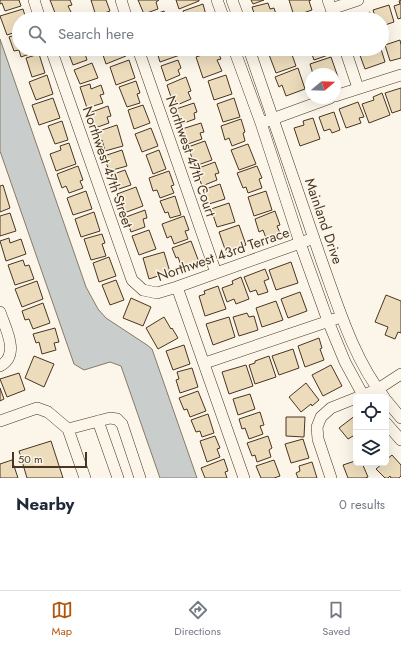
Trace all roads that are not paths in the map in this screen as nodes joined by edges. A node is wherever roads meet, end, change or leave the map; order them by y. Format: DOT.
graph roads {
  1 [pos="34,0"];
  2 [pos="121,0"];
  3 [pos="217,0"];
  4 [pos="232,0"];
  5 [pos="358,0"];
  6 [pos="331,9"];
  7 [pos="38,12"];
  8 [pos="125,12"];
  9 [pos="221,12"];
  10 [pos="236,12"];
  11 [pos="53,56"];
  12 [pos="140,56"];
  13 [pos="237,56"];
  14 [pos="251,56"];
  15 [pos="347,56"];
  16 [pos="401,75"];
  17 [pos="358,88"];
  18 [pos="341,94"];
  19 [pos="313,104"];
  20 [pos="273,118"];
  21 [pos="261,123"];
  22 [pos="314,238"];
  23 [pos="300,243"];
  24 [pos="216,273"];
  25 [pos="177,287"];
  26 [pos="143,290"];
  27 [pos="0,312"];
  28 [pos="341,316"];
  29 [pos="328,321"];
  30 [pos="4,363"];
  31 [pos="205,363"];
  32 [pos="401,374"];
  33 [pos="381,393"];
  34 [pos="360,394"];
  35 [pos="353,400"];
  36 [pos="389,404"];
  37 [pos="401,418"];
  38 [pos="0,421"];
  39 [pos="98,421"];
  40 [pos="389,426"];
  41 [pos="68,429"];
  42 [pos="401,440"];
  43 [pos="85,478"];
  44 [pos="118,478"];
  45 [pos="140,478"];
  46 [pos="244,478"];
  47 [pos="331,478"];
  1 -- 7 [label="street"];
  2 -- 8 [label="street"];
  3 -- 9 [label="street"];
  4 -- 10 [label="street"];
  5 -- 6 [label="street"];
  11 -- 26 [label="street, Northwest 47th Street"];
  12 -- 24 [label="street, Northwest 47th Court"];
  13 -- 21 [label="street, Mainland Drive"];
  14 -- 20 [label="street, Mainland Drive"];
  15 -- 17 [label="street"];
  16 -- 17 [label="street"];
  17 -- 18 [label="street"];
  19 -- 20 [label="street"];
  20 -- 21 [label="street"];
  20 -- 22 [label="street, Mainland Drive"];
  21 -- 23 [label="street, Mainland Drive"];
  22 -- 23 [label="street, Northwest 43rd Terrace"];
  22 -- 28 [label="street, Mainland Drive"];
  23 -- 24 [label="street, Northwest 43rd Terrace"];
  23 -- 29 [label="street, Mainland Drive"];
  24 -- 25 [label="street, Northwest 43rd Terrace"];
  25 -- 26 [label="street, Northwest 43rd Terrace"];
  25 -- 31 [label="street"];
  27 -- 30 [label="street"];
  28 -- 29 [label="street"];
  28 -- 33 [label="street, Mainland Drive"];
  29 -- 31 [label="street"];
  29 -- 34 [label="street, Mainland Drive"];
  31 -- 46 [label="street"];
  32 -- 33 [label="street"];
  35 -- 47 [label="street"];
  36 -- 37 [label="street"];
  38 -- 41 [label="street"];
  39 -- 41 [label="street"];
  39 -- 44 [label="street"];
  39 -- 45 [label="street"];
  40 -- 42 [label="street"];
  41 -- 43 [label="street"];
}
